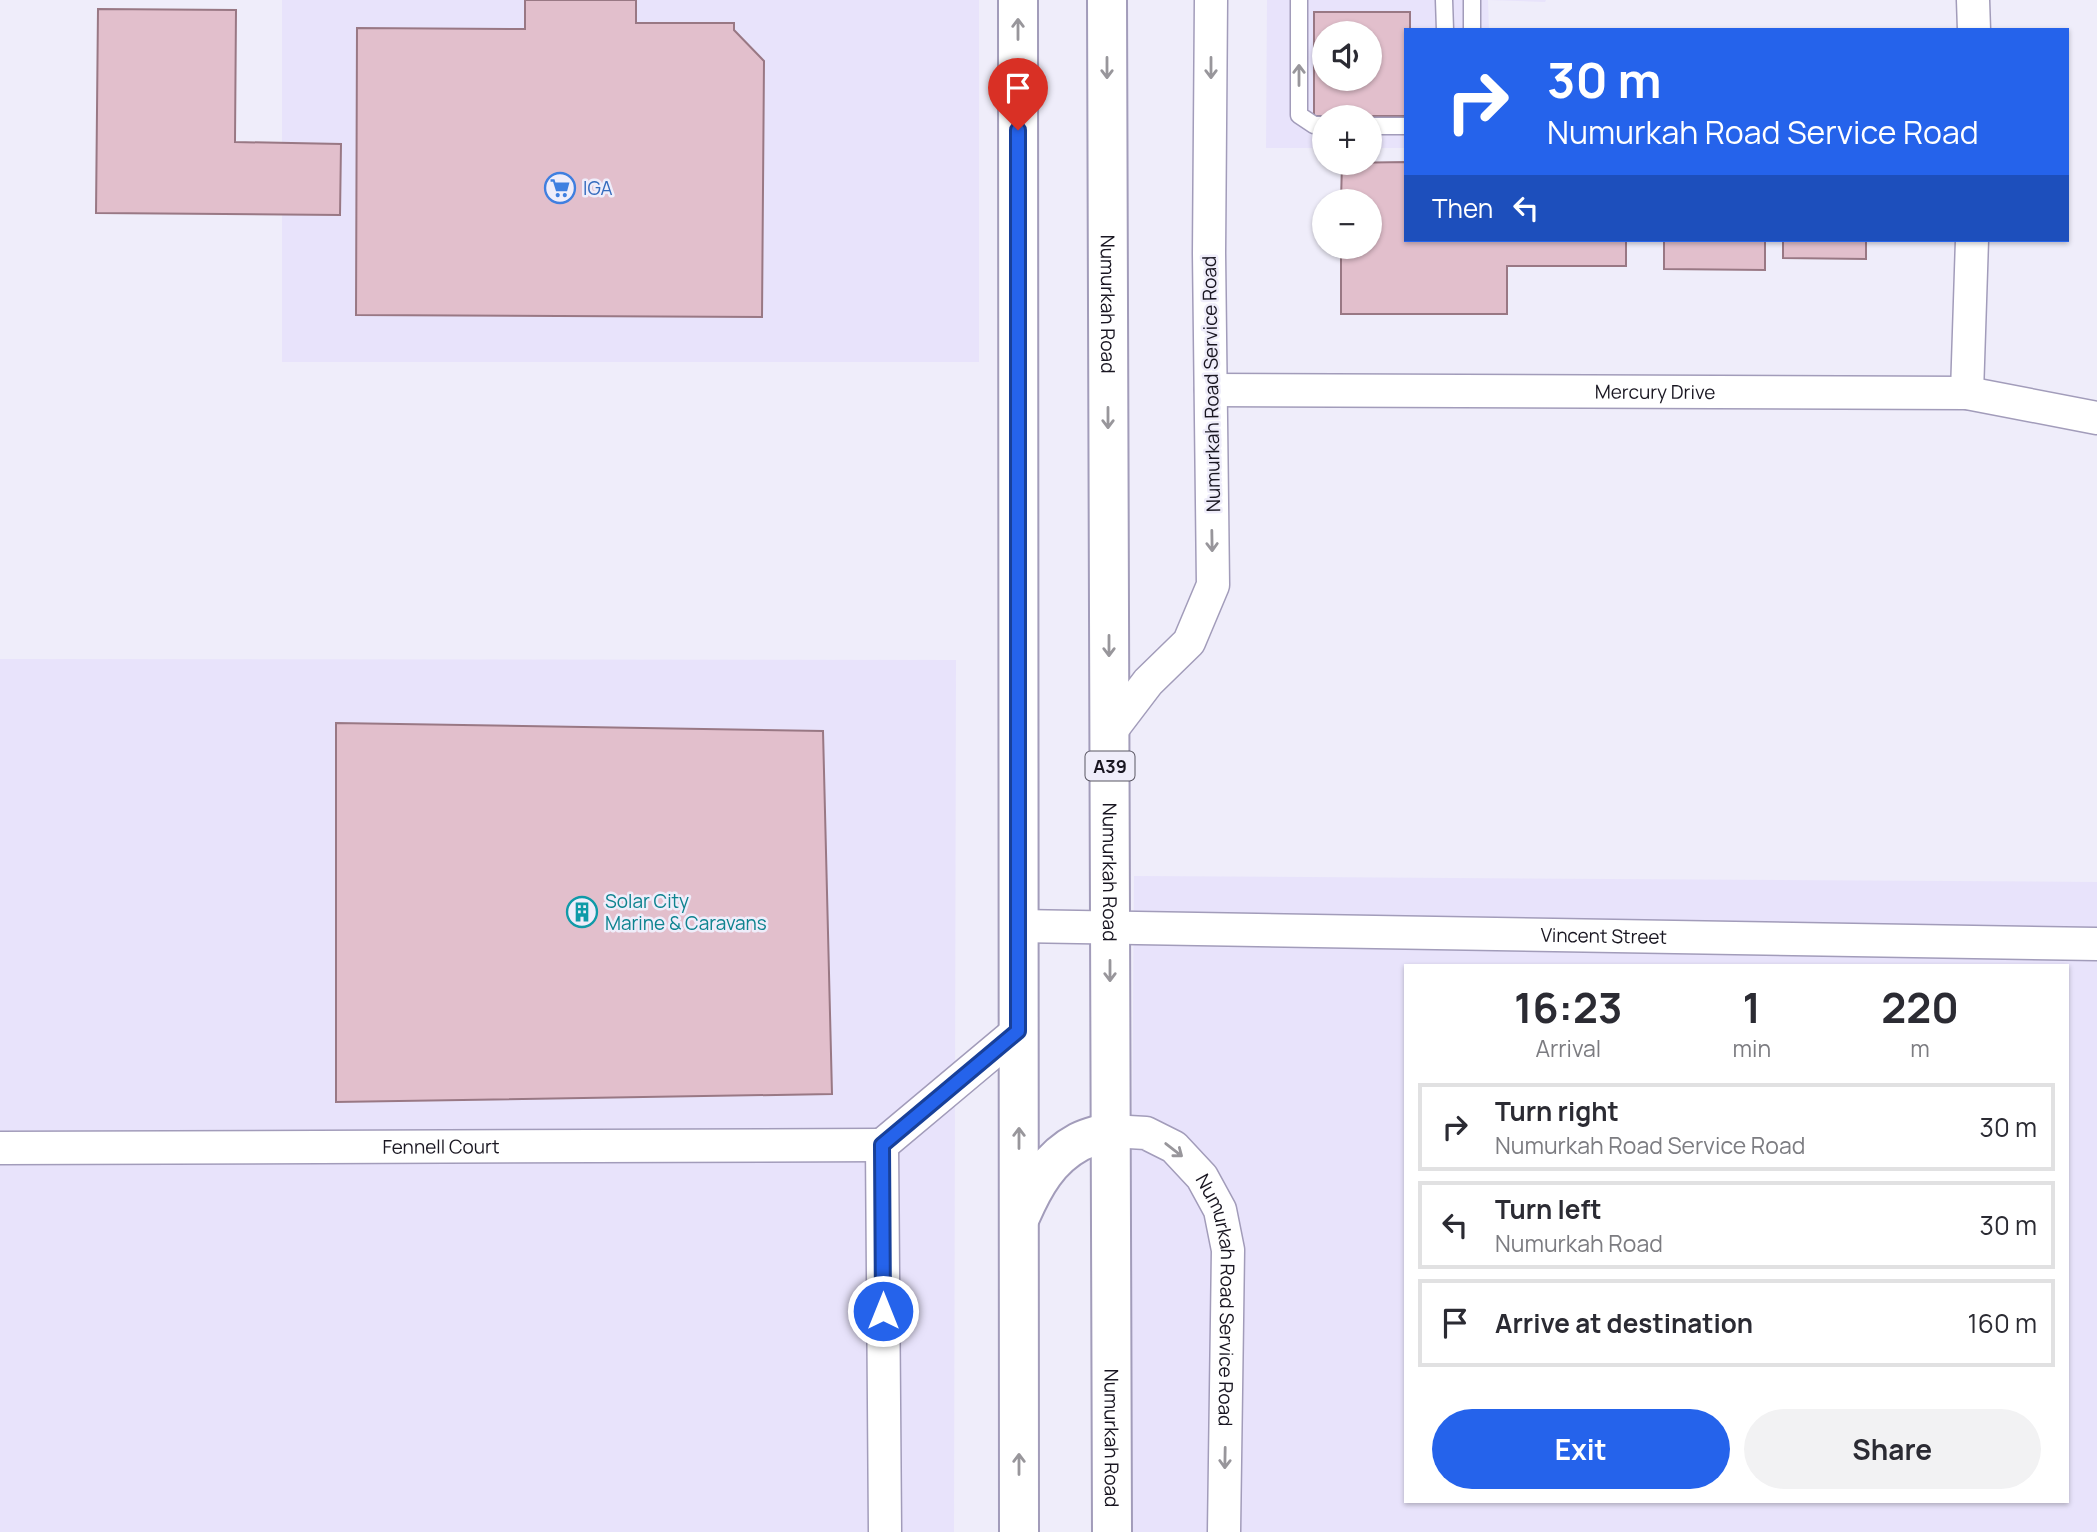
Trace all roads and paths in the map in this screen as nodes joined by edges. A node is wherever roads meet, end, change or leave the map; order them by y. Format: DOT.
graph roads {
  1 [pos="1018,0"];
  2 [pos="1107,0"];
  3 [pos="1211,0"];
  4 [pos="1299,0"];
  5 [pos="1444,0"];
  6 [pos="1472,0"];
  7 [pos="1973,0"];
  8 [pos="1445,28"];
  9 [pos="1472,28"];
  10 [pos="1974,28"];
  11 [pos="1312,124"];
  12 [pos="1382,126"];
  13 [pos="1404,127"];
  14 [pos="1972,242"];
  15 [pos="1211,390"];
  16 [pos="1967,393"];
  17 [pos="2097,418"];
  18 [pos="1110,732"];
  19 [pos="1018,926"];
  20 [pos="1110,928"];
  21 [pos="2097,944"];
  22 [pos="1018,1031"];
  23 [pos="1111,1131"];
  24 [pos="882,1145"];
  25 [pos="0,1148"];
  26 [pos="1019,1220"];
  27 [pos="884,1532"];
  28 [pos="1019,1532"];
  29 [pos="1112,1532"];
  30 [pos="1224,1532"];
  19 -- 1 [label="highway, one-way"];
  2 -- 18 [label="highway, Numurkah Road / A39, one-way"];
  3 -- 15 [label="street, Numurkah Road Service Road, one-way"];
  11 -- 4 [label="lane, one-way"];
  5 -- 8 [label="lane"];
  6 -- 9 [label="lane"];
  7 -- 10 [label="street"];
  12 -- 13 [label="lane"];
  14 -- 16 [label="street"];
  15 -- 16 [label="street, Mercury Drive"];
  15 -- 18 [label="street, Numurkah Road Service Road, one-way"];
  16 -- 17 [label="street, Mercury Drive"];
  18 -- 20 [label="highway, Numurkah Road / A39"];
  19 -- 20 [label="street, Vincent Street"];
  19 -- 22 [label="highway"];
  20 -- 21 [label="street, Vincent Street"];
  20 -- 23 [label="highway, Numurkah Road / A39, one-way"];
  22 -- 24 [label="street"];
  26 -- 22 [label="highway, one-way"];
  23 -- 26 [label="highway"];
  23 -- 29 [label="highway, Numurkah Road / A39"];
  23 -- 30 [label="street, Numurkah Road Service Road, one-way"];
  24 -- 25 [label="street, Fennell Court"];
  24 -- 27 [label="street"];
  28 -- 26 [label="highway, one-way"];
}
